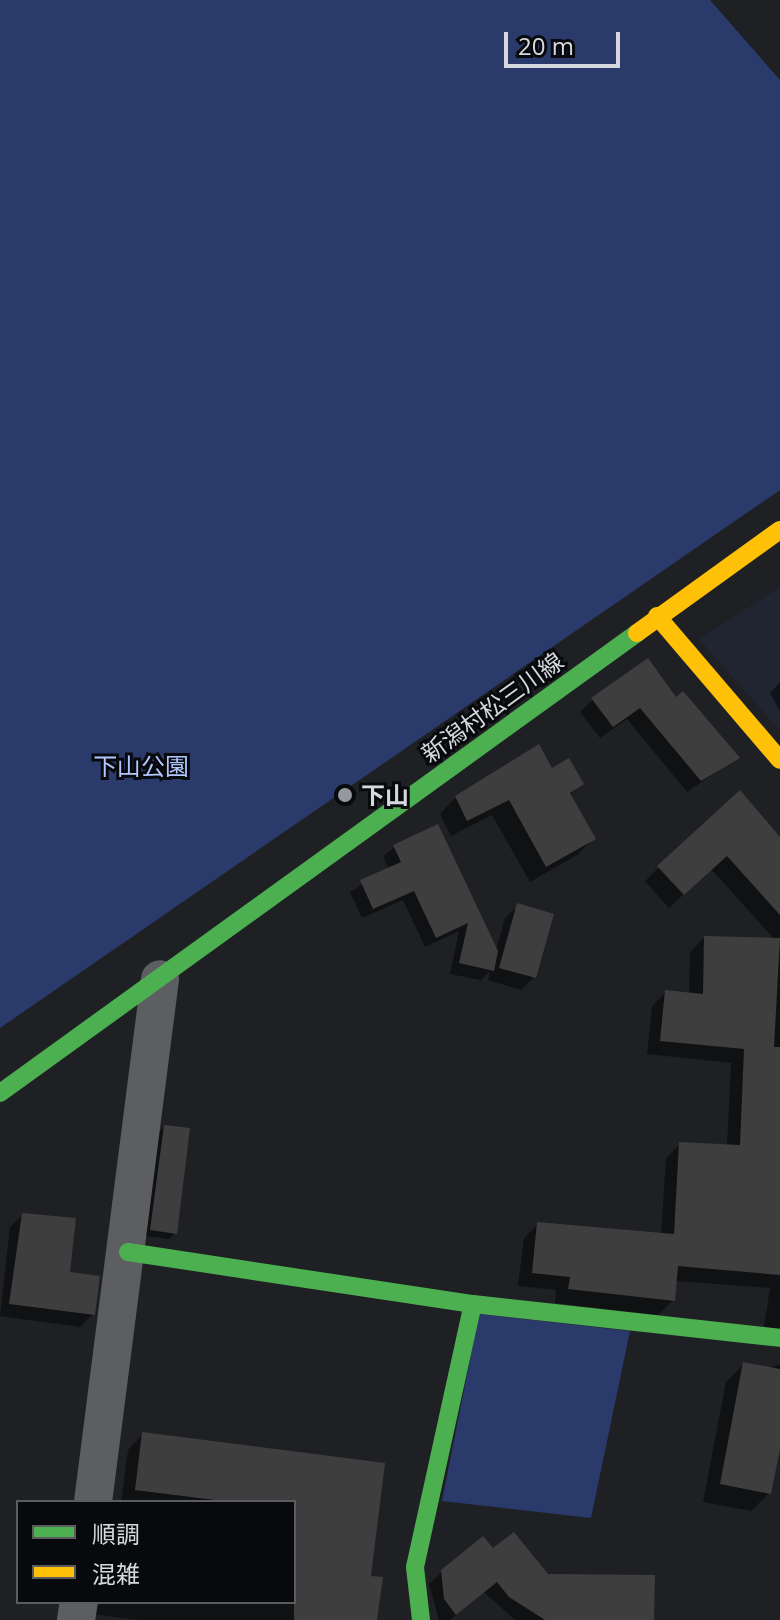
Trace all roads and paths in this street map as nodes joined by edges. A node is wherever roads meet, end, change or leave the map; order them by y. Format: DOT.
graph roads {
  1 [pos="780,530"];
  2 [pos="657,616"];
  3 [pos="780,760"];
  4 [pos="160,979"];
  5 [pos="0,1093"];
  6 [pos="128,1252"];
  7 [pos="473,1304"];
  8 [pos="780,1338"];
  9 [pos="93,1500"];
  10 [pos="421,1620"];
  1 -- 2 [label="street, 新潟村松三川線"];
  2 -- 3 [label="street"];
  2 -- 4 [label="street, 新潟村松三川線"];
  4 -- 5 [label="street, 新潟村松三川線"];
  4 -- 6 [label="street"];
  6 -- 7 [label="street"];
  6 -- 9 [label="street"];
  7 -- 8 [label="street"];
  7 -- 10 [label="street"];
}
